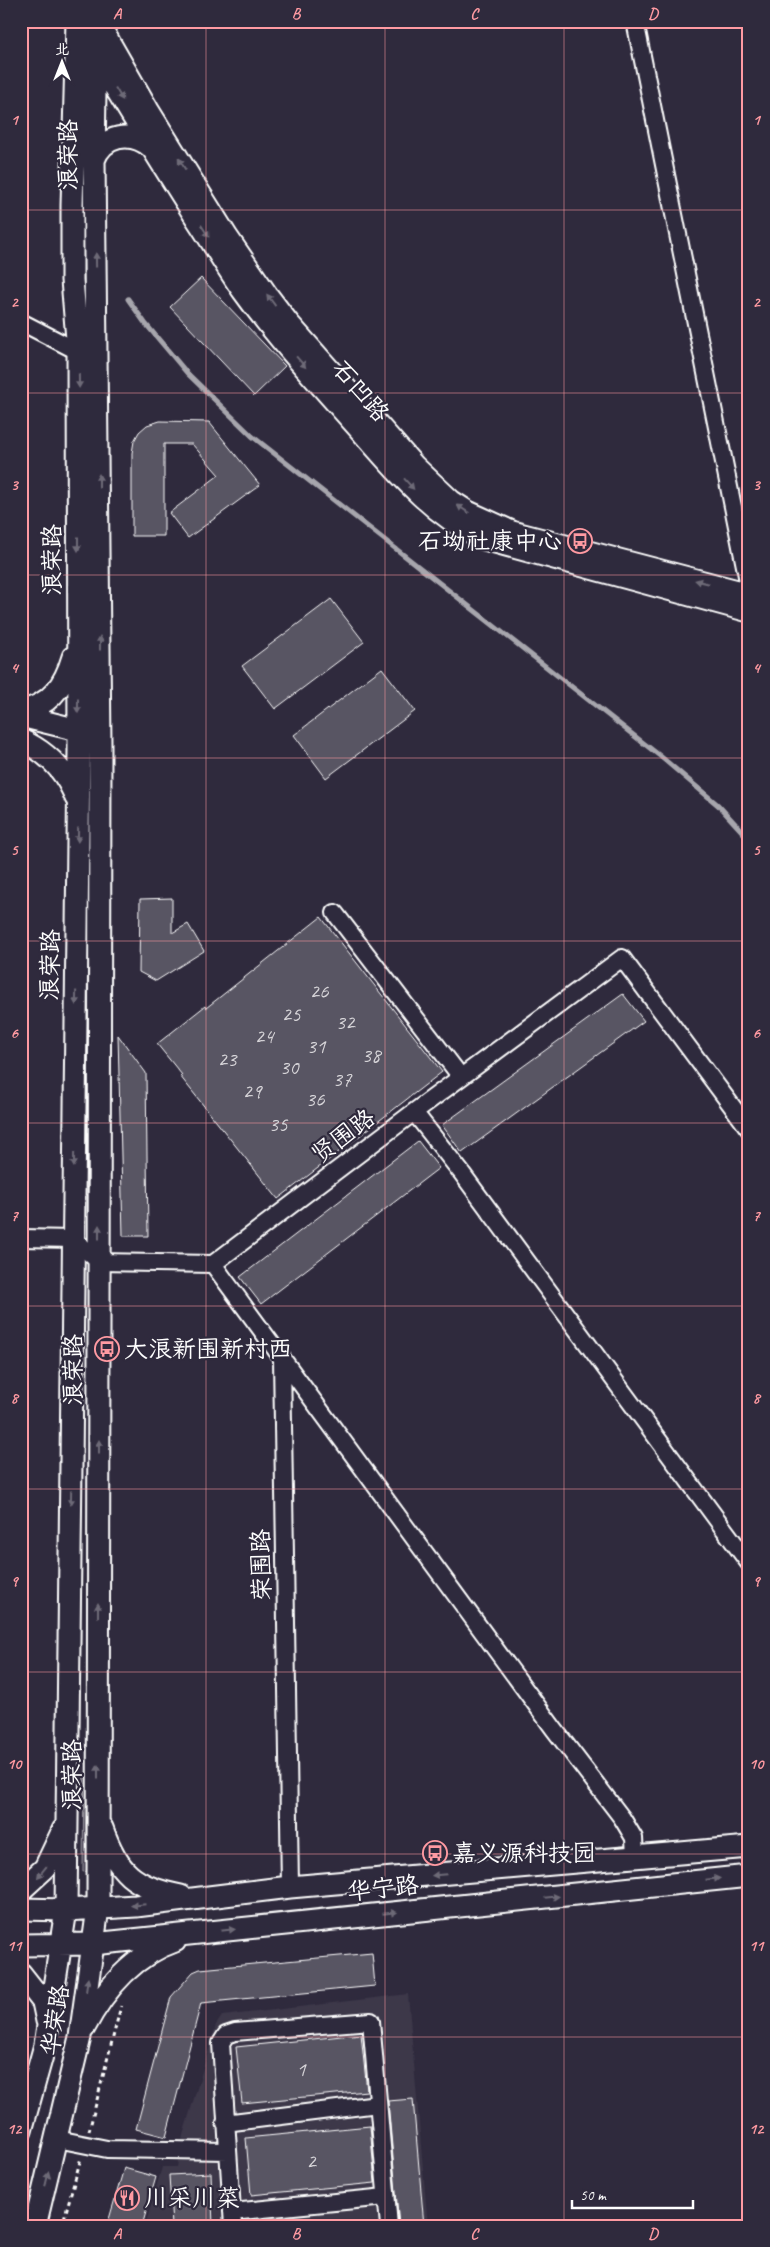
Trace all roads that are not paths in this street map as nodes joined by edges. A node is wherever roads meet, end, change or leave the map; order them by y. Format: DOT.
graph roads {
  1 [pos="76,21"];
  2 [pos="96,21"];
  3 [pos="635,21"];
  4 [pos="94,51"];
  5 [pos="151,147"];
  6 [pos="94,160"];
  7 [pos="21,322"];
  8 [pos="78,351"];
  9 [pos="98,361"];
  10 [pos="749,586"];
  11 [pos="749,594"];
  12 [pos="749,612"];
  13 [pos="78,640"];
  14 [pos="21,711"];
  15 [pos="21,716"];
  16 [pos="78,730"];
  17 [pos="21,739"];
  18 [pos="100,744"];
  19 [pos="78,752"];
  20 [pos="78,803"];
  21 [pos="335,913"];
  22 [pos="460,1077"];
  23 [pos="414,1112"];
  24 [pos="749,1129"];
  25 [pos="21,1238"];
  26 [pos="74,1239"];
  27 [pos="99,1262"];
  28 [pos="213,1264"];
  29 [pos="282,1358"];
  30 [pos="749,1563"];
  31 [pos="98,1804"];
  32 [pos="67,1815"];
  33 [pos="749,1847"];
  34 [pos="635,1856"];
  35 [pos="749,1876"];
  36 [pos="290,1887"];
  37 [pos="21,1890"];
  38 [pos="193,1898"];
  39 [pos="98,1908"];
  40 [pos="21,1909"];
  41 [pos="66,1910"];
  42 [pos="196,1933"];
  43 [pos="93,1944"];
  44 [pos="21,1945"];
  45 [pos="62,1945"];
  46 [pos="21,1974"];
  47 [pos="48,2029"];
  48 [pos="80,2037"];
  49 [pos="378,2104"];
  50 [pos="225,2123"];
  51 [pos="21,2131"];
  52 [pos="57,2139"];
  53 [pos="228,2152"];
  54 [pos="386,2197"];
  55 [pos="232,2219"];
  56 [pos="34,2226"];
  57 [pos="389,2226"];
  1 -- 4 [label="main road, 石凹路"];
  1 -- 8 [label="main road, 浪荣路"];
  2 -- 4 [label="main road, 浪荣路"];
  11 -- 2 [label="main road, 石凹路, one-way"];
  3 -- 10 [label="street"];
  4 -- 5 [label="main road, 石凹路, one-way"];
  4 -- 6 [label="main road, 浪荣路"];
  5 -- 6 [label="main road"];
  5 -- 12 [label="main road, 石凹路, one-way"];
  9 -- 6 [label="main road, 浪荣路, one-way"];
  7 -- 8 [label="street"];
  8 -- 9 [label="street"];
  8 -- 13 [label="main road, 浪荣路, one-way"];
  18 -- 9 [label="main road, 浪荣路, one-way"];
  13 -- 14 [label="main road"];
  13 -- 16 [label="main road, 浪荣路, one-way"];
  15 -- 16 [label="main road"];
  16 -- 18 [label="main road"];
  16 -- 19 [label="main road, 浪荣路"];
  17 -- 19 [label="main road"];
  17 -- 20 [label="main road"];
  18 -- 19 [label="main road"];
  27 -- 18 [label="main road, 浪荣路, one-way"];
  19 -- 20 [label="main road, 浪荣路"];
  20 -- 26 [label="main road, 浪荣路, one-way"];
  21 -- 22 [label="street"];
  22 -- 23 [label="street, 贤围路"];
  22 -- 24 [label="street, 贤围路"];
  23 -- 28 [label="street, 贤围路"];
  23 -- 30 [label="street"];
  25 -- 26 [label="street"];
  26 -- 27 [label="street"];
  26 -- 32 [label="main road, 浪荣路, one-way"];
  27 -- 28 [label="street"];
  31 -- 27 [label="main road, 浪荣路, one-way"];
  28 -- 29 [label="street"];
  29 -- 34 [label="street"];
  29 -- 36 [label="street, 荣围路"];
  31 -- 38 [label="main road"];
  31 -- 39 [label="main road, 浪荣路"];
  32 -- 37 [label="main road, one-way"];
  32 -- 41 [label="main road, 浪荣路"];
  33 -- 34 [label="main road, 华宁路"];
  34 -- 36 [label="main road, 华宁路, one-way"];
  42 -- 35 [label="main road, 华宁路, one-way"];
  36 -- 38 [label="main road, 华宁路"];
  38 -- 39 [label="main road, 华宁路, one-way"];
  39 -- 41 [label="main road, 华宁路"];
  39 -- 43 [label="main road, 华荣路"];
  40 -- 41 [label="main road, 华宁路"];
  41 -- 45 [label="main road, 华荣路"];
  42 -- 43 [label="main road, 华宁路"];
  42 -- 48 [label="main road"];
  43 -- 45 [label="main road, 华宁路"];
  48 -- 43 [label="main road, 华荣路, one-way"];
  44 -- 45 [label="main road, 华宁路"];
  45 -- 47 [label="main road, 华荣路"];
  46 -- 47 [label="main road"];
  47 -- 51 [label="main road, 华荣路"];
  48 -- 52 [label="main road, 华荣路"];
  49 -- 50 [label="street"];
  49 -- 50 [label="street"];
  49 -- 54 [label="street"];
  50 -- 53 [label="street"];
  52 -- 53 [label="street"];
  56 -- 52 [label="main road, 华荣路, one-way"];
  53 -- 55 [label="street"];
  54 -- 55 [label="street"];
  54 -- 57 [label="street"];
}
